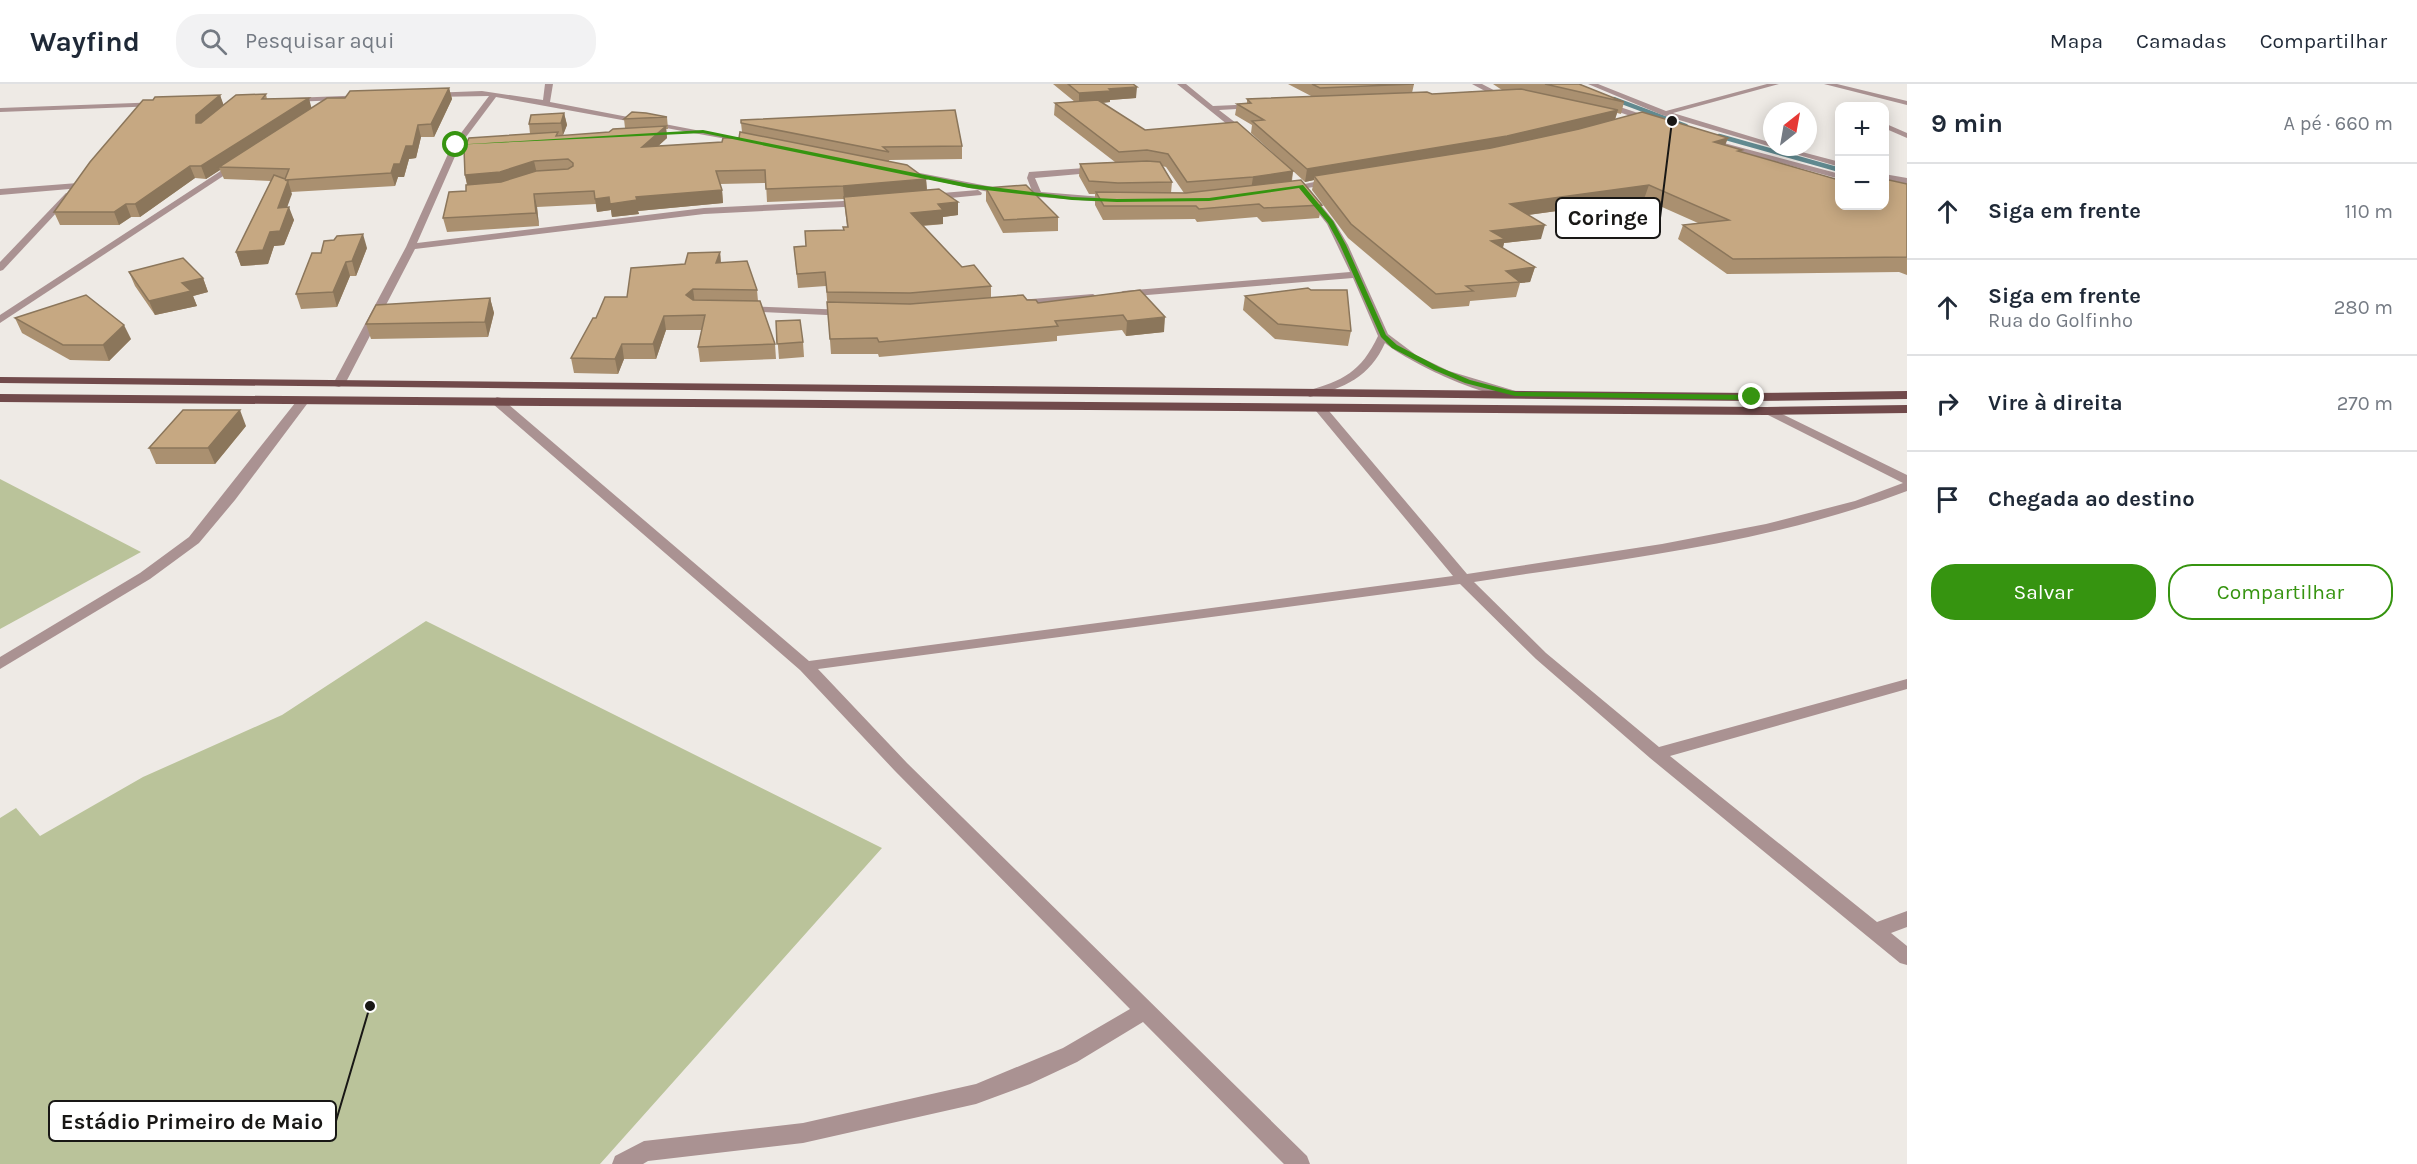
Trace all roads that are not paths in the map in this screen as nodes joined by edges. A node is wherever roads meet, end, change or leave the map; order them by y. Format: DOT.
graph roads {
  1 [pos="549,84"];
  2 [pos="1181,84"];
  3 [pos="1476,84"];
  4 [pos="1592,84"];
  5 [pos="1775,84"];
  6 [pos="1828,84"];
  7 [pos="494,94"];
  8 [pos="422,95"];
  9 [pos="1512,95"];
  10 [pos="1501,96"];
  11 [pos="375,97"];
  12 [pos="1478,97"];
  13 [pos="1882,97"];
  14 [pos="339,98"];
  15 [pos="282,100"];
  16 [pos="546,102"];
  17 [pos="1599,102"];
  18 [pos="1878,102"];
  19 [pos="1907,103"];
  20 [pos="167,104"];
  21 [pos="143,105"];
  22 [pos="1268,105"];
  23 [pos="1210,108"];
  24 [pos="0,110"];
  25 [pos="320,110"];
  26 [pos="1665,113"];
  27 [pos="136,114"];
  28 [pos="1645,118"];
  29 [pos="1619,119"];
  30 [pos="1665,126"];
  31 [pos="1889,127"];
  32 [pos="703,131"];
  33 [pos="656,134"];
  34 [pos="1907,136"];
  35 [pos="1251,139"];
  36 [pos="760,143"];
  37 [pos="1717,143"];
  38 [pos="467,144"];
  39 [pos="1763,144"];
  40 [pos="456,145"];
  41 [pos="252,155"];
  42 [pos="1806,156"];
  43 [pos="1835,164"];
  44 [pos="1114,169"];
  45 [pos="899,172"];
  46 [pos="1835,176"];
  47 [pos="85,177"];
  48 [pos="1889,177"];
  49 [pos="1293,178"];
  50 [pos="1347,179"];
  51 [pos="1907,181"];
  52 [pos="78,186"];
  53 [pos="1301,186"];
  54 [pos="998,191"];
  55 [pos="1271,191"];
  56 [pos="0,192"];
  57 [pos="446,195"];
  58 [pos="1038,195"];
  59 [pos="435,196"];
  60 [pos="919,198"];
  61 [pos="1128,201"];
  62 [pos="873,202"];
  63 [pos="411,247"];
  64 [pos="0,268"];
  65 [pos="1356,275"];
  66 [pos="1117,295"];
  67 [pos="1105,296"];
  68 [pos="1011,304"];
  69 [pos="729,309"];
  70 [pos="862,314"];
  71 [pos="0,320"];
  72 [pos="1383,336"];
  73 [pos="0,380"];
  74 [pos="339,384"];
  75 [pos="1310,393"];
  76 [pos="1515,394"];
  77 [pos="1907,395"];
  78 [pos="0,398"];
  79 [pos="303,401"];
  80 [pos="496,401"];
  81 [pos="1320,408"];
  82 [pos="1907,410"];
  83 [pos="1766,411"];
  84 [pos="1907,480"];
  85 [pos="1907,486"];
  86 [pos="1463,579"];
  87 [pos="0,664"];
  88 [pos="806,666"];
  89 [pos="1907,684"];
  90 [pos="1656,754"];
  91 [pos="1907,919"];
  92 [pos="1874,931"];
  93 [pos="1907,957"];
  94 [pos="1145,1011"];
  95 [pos="623,1164"];
  96 [pos="1299,1164"];
  1 -- 16 [label="street"];
  2 -- 23 [label="street"];
  3 -- 10 [label="street"];
  4 -- 26 [label="street"];
  5 -- 26 [label="street"];
  6 -- 13 [label="street"];
  7 -- 8 [label="street"];
  7 -- 16 [label="street"];
  7 -- 40 [label="street"];
  9 -- 10 [label="street"];
  10 -- 12 [label="street"];
  11 -- 14 [label="street"];
  13 -- 18 [label="street"];
  13 -- 19 [label="street"];
  14 -- 15 [label="street"];
  14 -- 25 [label="street"];
  16 -- 32 [label="street"];
  17 -- 28 [label="street"];
  20 -- 21 [label="street"];
  21 -- 24 [label="street"];
  21 -- 27 [label="street"];
  22 -- 23 [label="street"];
  23 -- 35 [label="street"];
  26 -- 39 [label="street"];
  28 -- 29 [label="street"];
  28 -- 30 [label="street"];
  31 -- 34 [label="street"];
  32 -- 33 [label="street"];
  32 -- 36 [label="street"];
  37 -- 46 [label="street"];
  38 -- 40 [label="street"];
  40 -- 59 [label="street"];
  41 -- 71 [label="street"];
  42 -- 43 [label="street"];
  44 -- 58 [label="street"];
  45 -- 54 [label="street"];
  47 -- 52 [label="street"];
  48 -- 51 [label="street"];
  49 -- 53 [label="street"];
  50 -- 53 [label="street"];
  52 -- 56 [label="street"];
  52 -- 64 [label="street"];
  53 -- 55 [label="street"];
  53 -- 65 [label="street"];
  54 -- 58 [label="street"];
  54 -- 60 [label="street"];
  57 -- 59 [label="street"];
  58 -- 61 [label="street"];
  59 -- 63 [label="street"];
  62 -- 63 [label="street"];
  63 -- 74 [label="street"];
  65 -- 66 [label="street"];
  65 -- 72 [label="street"];
  67 -- 68 [label="street"];
  69 -- 70 [label="street"];
  72 -- 75 [label="street"];
  72 -- 76 [label="street"];
  73 -- 74 [label="main road"];
  74 -- 75 [label="main road"];
  75 -- 76 [label="main road"];
  76 -- 77 [label="main road"];
  78 -- 79 [label="main road"];
  79 -- 80 [label="main road"];
  79 -- 87 [label="street"];
  80 -- 81 [label="main road"];
  80 -- 88 [label="street"];
  81 -- 83 [label="main road"];
  81 -- 86 [label="street"];
  82 -- 83 [label="main road"];
  83 -- 84 [label="street"];
  85 -- 86 [label="street"];
  86 -- 88 [label="street"];
  86 -- 90 [label="street"];
  88 -- 94 [label="street"];
  89 -- 90 [label="street"];
  90 -- 92 [label="street"];
  91 -- 92 [label="street"];
  92 -- 93 [label="street"];
  94 -- 95 [label="street"];
  94 -- 96 [label="street"];
}
